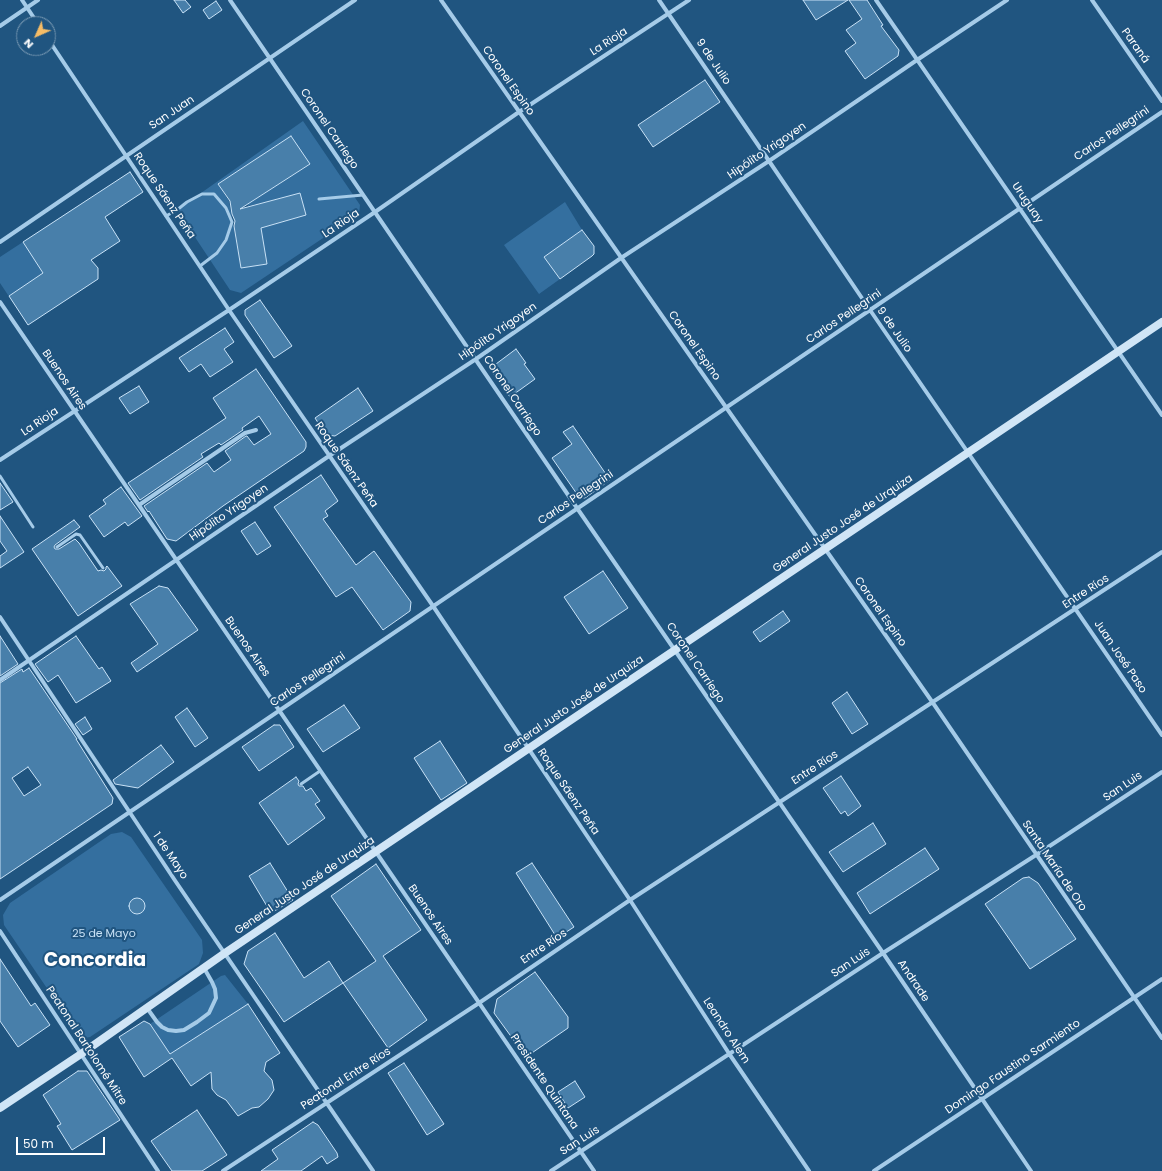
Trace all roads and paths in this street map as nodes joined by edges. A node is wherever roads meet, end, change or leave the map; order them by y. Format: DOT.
graph roads {
  1 [pos="22,0"];
  2 [pos="38,0"];
  3 [pos="230,0"];
  4 [pos="355,0"];
  5 [pos="441,0"];
  6 [pos="660,0"];
  7 [pos="689,0"];
  8 [pos="876,0"];
  9 [pos="1007,0"];
  10 [pos="1092,0"];
  11 [pos="27,8"];
  12 [pos="669,14"];
  13 [pos="32,16"];
  14 [pos="0,26"];
  15 [pos="56,50"];
  16 [pos="270,58"];
  17 [pos="917,60"];
  18 [pos="1162,101"];
  19 [pos="519,112"];
  20 [pos="1162,112"];
  21 [pos="126,156"];
  22 [pos="769,161"];
  23 [pos="362,195"];
  24 [pos="319,199"];
  25 [pos="1020,208"];
  26 [pos="374,212"];
  27 [pos="166,216"];
  28 [pos="0,242"];
  29 [pos="621,258"];
  30 [pos="200,266"];
  31 [pos="0,302"];
  32 [pos="229,310"];
  33 [pos="870,310"];
  34 [pos="1162,322"];
  35 [pos="1118,352"];
  36 [pos="476,359"];
  37 [pos="726,407"];
  38 [pos="74,410"];
  39 [pos="1162,416"];
  40 [pos="256,430"];
  41 [pos="969,453"];
  42 [pos="329,456"];
  43 [pos="0,460"];
  44 [pos="0,476"];
  45 [pos="139,505"];
  46 [pos="577,508"];
  47 [pos="33,527"];
  48 [pos="57,547"];
  49 [pos="825,550"];
  50 [pos="1162,552"];
  51 [pos="176,560"];
  52 [pos="103,568"];
  53 [pos="433,606"];
  54 [pos="1076,609"];
  55 [pos="0,617"];
  56 [pos="675,650"];
  57 [pos="30,660"];
  58 [pos="0,680"];
  59 [pos="932,703"];
  60 [pos="279,710"];
  61 [pos="1162,735"];
  62 [pos="528,749"];
  63 [pos="320,770"];
  64 [pos="1162,772"];
  65 [pos="301,784"];
  66 [pos="779,802"];
  67 [pos="130,812"];
  68 [pos="376,852"];
  69 [pos="1036,855"];
  70 [pos="0,900"];
  71 [pos="630,900"];
  72 [pos="0,931"];
  73 [pos="225,953"];
  74 [pos="883,953"];
  75 [pos="204,968"];
  76 [pos="1162,979"];
  77 [pos="1134,998"];
  78 [pos="479,1002"];
  79 [pos="147,1008"];
  80 [pos="1162,1038"];
  81 [pos="81,1054"];
  82 [pos="730,1055"];
  83 [pos="982,1099"];
  84 [pos="327,1102"];
  85 [pos="0,1108"];
  86 [pos="580,1152"];
  87 [pos="158,1171"];
  88 [pos="223,1171"];
  89 [pos="374,1171"];
  90 [pos="551,1171"];
  91 [pos="594,1171"];
  92 [pos="809,1171"];
  93 [pos="874,1171"];
  94 [pos="1031,1171"];
  1 -- 11 [label="street"];
  2 -- 11 [label="street"];
  3 -- 16 [label="street, Coronel Carriego"];
  4 -- 16 [label="street, San Juan"];
  5 -- 19 [label="street, Coronel Espino"];
  6 -- 12 [label="street, 9 de Julio"];
  7 -- 12 [label="street, La Rioja"];
  8 -- 17 [label="street, Uruguay"];
  9 -- 17 [label="street, Hipólito Yrigoyen"];
  10 -- 18 [label="street, Paraná"];
  11 -- 13 [label="street"];
  11 -- 14 [label="street"];
  12 -- 19 [label="street, La Rioja"];
  12 -- 22 [label="street, 9 de Julio"];
  15 -- 21 [label="street, Roque Sáenz Peña"];
  16 -- 21 [label="street, San Juan"];
  16 -- 23 [label="street, Coronel Carriego"];
  17 -- 22 [label="street, Hipólito Yrigoyen"];
  17 -- 25 [label="street, Uruguay"];
  19 -- 26 [label="street, La Rioja"];
  19 -- 29 [label="street, Coronel Espino"];
  20 -- 25 [label="street, Carlos Pellegrini"];
  21 -- 27 [label="street, Roque Sáenz Peña"];
  21 -- 28 [label="street, San Juan"];
  22 -- 29 [label="street, Hipólito Yrigoyen"];
  22 -- 33 [label="street, 9 de Julio"];
  23 -- 24 [label="lane"];
  23 -- 26 [label="street, Coronel Carriego"];
  25 -- 33 [label="street, Carlos Pellegrini"];
  25 -- 35 [label="street, Uruguay"];
  26 -- 32 [label="street, La Rioja"];
  26 -- 36 [label="street, Coronel Carriego"];
  27 -- 30 [label="street, Roque Sáenz Peña"];
  27 -- 30 [label="lane"];
  29 -- 36 [label="street, Hipólito Yrigoyen"];
  29 -- 37 [label="street, Coronel Espino"];
  30 -- 32 [label="street, Roque Sáenz Peña"];
  31 -- 38 [label="street, Buenos Aires"];
  32 -- 38 [label="street, La Rioja"];
  32 -- 42 [label="street, Roque Sáenz Peña"];
  33 -- 37 [label="street, Carlos Pellegrini"];
  33 -- 41 [label="street, 9 de Julio"];
  34 -- 35 [label="street, General Justo José de Urquiza"];
  35 -- 39 [label="street, Uruguay"];
  35 -- 41 [label="street, General Justo José de Urquiza"];
  36 -- 42 [label="street, Hipólito Yrigoyen"];
  36 -- 46 [label="street, Coronel Carriego"];
  37 -- 46 [label="street, Carlos Pellegrini"];
  37 -- 49 [label="street, Coronel Espino"];
  38 -- 43 [label="street, La Rioja"];
  38 -- 45 [label="street, Buenos Aires"];
  40 -- 45 [label="street"];
  41 -- 49 [label="street, General Justo José de Urquiza"];
  41 -- 54 [label="street, 9 de Julio"];
  42 -- 51 [label="street, Hipólito Yrigoyen"];
  42 -- 53 [label="street, Roque Sáenz Peña"];
  44 -- 47 [label="lane"];
  45 -- 51 [label="street, Buenos Aires"];
  46 -- 53 [label="street, Carlos Pellegrini"];
  46 -- 56 [label="street, Coronel Carriego"];
  48 -- 52 [label="lane"];
  49 -- 56 [label="street, General Justo José de Urquiza"];
  49 -- 59 [label="street, Coronel Espino"];
  50 -- 54 [label="street, Entre Ríos"];
  51 -- 57 [label="street, Hipólito Yrigoyen"];
  51 -- 60 [label="street, Buenos Aires"];
  53 -- 60 [label="street, Carlos Pellegrini"];
  53 -- 62 [label="street, Roque Sáenz Peña"];
  54 -- 59 [label="street, Entre Ríos"];
  54 -- 61 [label="street, Juan José Paso"];
  55 -- 57 [label="street, 1 de Mayo"];
  56 -- 62 [label="street, General Justo José de Urquiza"];
  56 -- 66 [label="street, Coronel Carriego"];
  57 -- 58 [label="street, Hipólito Yrigoyen"];
  57 -- 67 [label="street, 1 de Mayo"];
  59 -- 66 [label="street, Entre Ríos"];
  59 -- 69 [label="street, Santa María de Oro"];
  60 -- 63 [label="street, Buenos Aires"];
  60 -- 67 [label="street, Carlos Pellegrini"];
  62 -- 68 [label="street, General Justo José de Urquiza"];
  62 -- 71 [label="street, Roque Sáenz Peña"];
  63 -- 65 [label="lane"];
  63 -- 68 [label="street, Buenos Aires"];
  64 -- 69 [label="street, San Luis"];
  66 -- 71 [label="street, Entre Ríos"];
  66 -- 74 [label="street, Andrade"];
  67 -- 70 [label="street, Carlos Pellegrini"];
  67 -- 73 [label="street, 1 de Mayo"];
  68 -- 73 [label="street, General Justo José de Urquiza"];
  68 -- 78 [label="street, Buenos Aires"];
  69 -- 74 [label="street, San Luis"];
  69 -- 77 [label="street, Santa María de Oro"];
  71 -- 78 [label="street, Entre Ríos"];
  71 -- 82 [label="street, Leandro Alem"];
  72 -- 81 [label="street, Peatonal Bartolomé Mitre"];
  73 -- 75 [label="street, General Justo José de Urquiza"];
  73 -- 84 [label="street, 1 de Mayo"];
  74 -- 82 [label="street, San Luis"];
  74 -- 83 [label="street, Andrade"];
  75 -- 79 [label="street, General Justo José de Urquiza"];
  75 -- 79 [label="street"];
  76 -- 77 [label="street, Domingo Faustino Sarmiento"];
  77 -- 80 [label="street, Santa María de Oro"];
  77 -- 83 [label="street, Domingo Faustino Sarmiento"];
  78 -- 84 [label="street, Peatonal Entre Ríos"];
  78 -- 86 [label="street, Presidente Quintana"];
  79 -- 81 [label="street, General Justo José de Urquiza"];
  81 -- 85 [label="street, General Justo José de Urquiza"];
  81 -- 87 [label="street, Peatonal Bartolomé Mitre"];
  82 -- 86 [label="street, San Luis"];
  82 -- 92 [label="street, Leandro Alem"];
  83 -- 93 [label="street, Domingo Faustino Sarmiento"];
  83 -- 94 [label="street, Andrade"];
  84 -- 88 [label="street, Peatonal Entre Ríos"];
  84 -- 89 [label="street, 1 de Mayo"];
  86 -- 90 [label="street, San Luis"];
  86 -- 91 [label="street, Presidente Quintana"];
}
